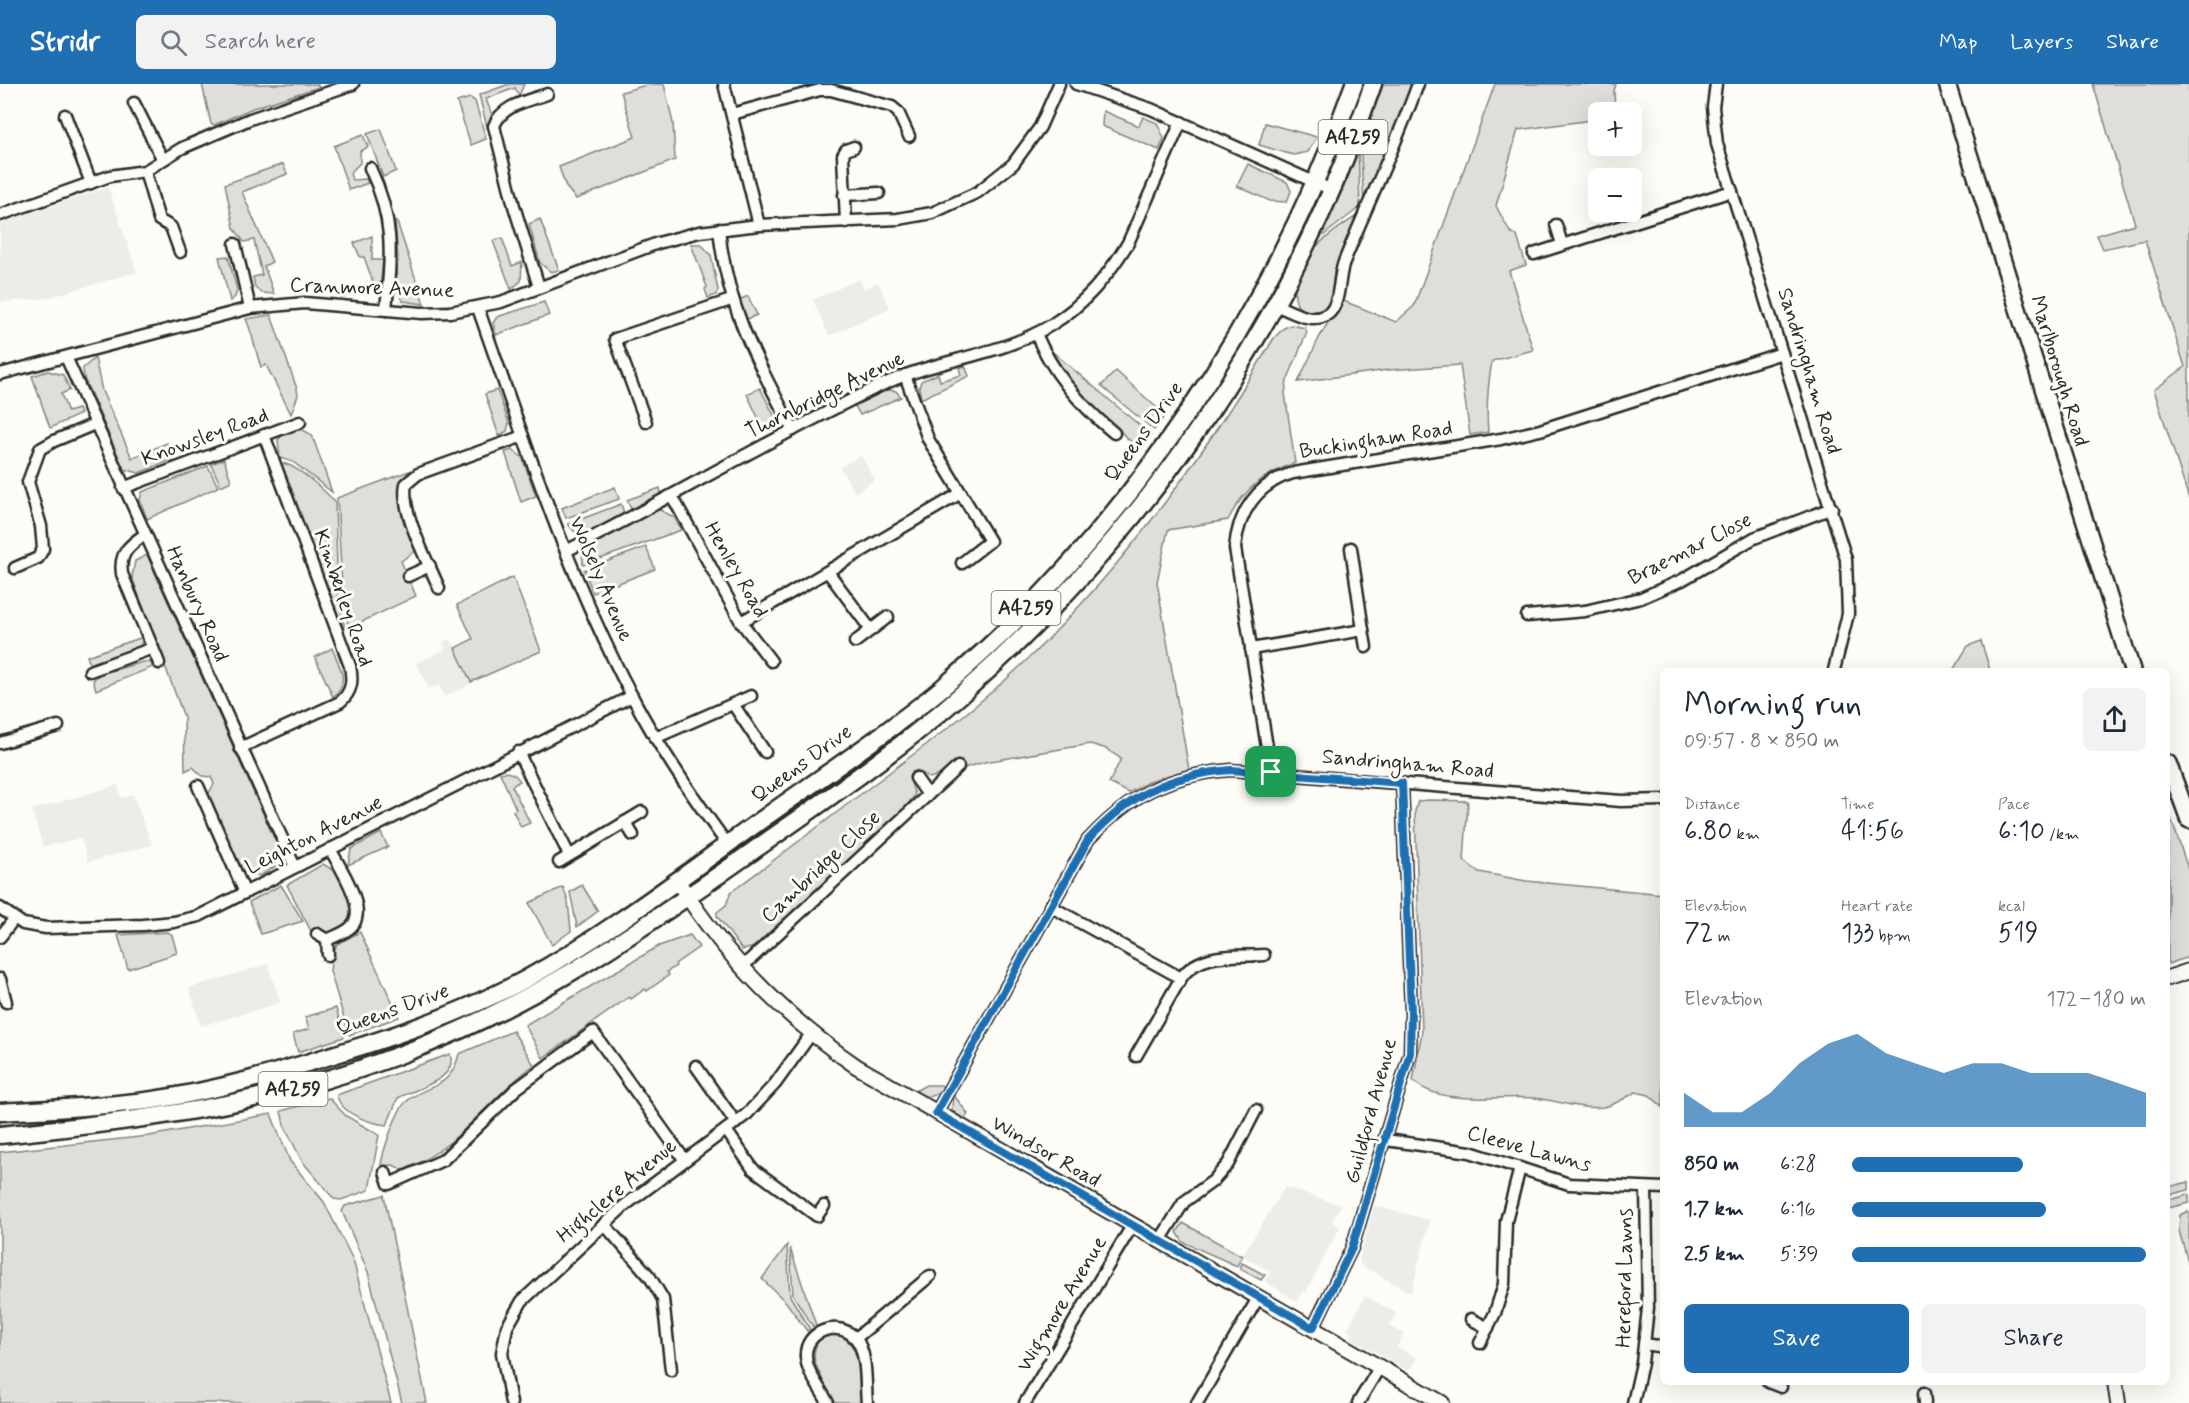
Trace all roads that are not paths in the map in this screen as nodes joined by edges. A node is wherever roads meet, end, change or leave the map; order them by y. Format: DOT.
graph roads {
  1 [pos="353,84"];
  2 [pos="724,84"];
  3 [pos="1059,84"];
  4 [pos="1077,84"];
  5 [pos="1354,84"];
  6 [pos="1373,84"];
  7 [pos="1418,84"];
  8 [pos="1716,84"];
  9 [pos="1947,84"];
  10 [pos="547,94"];
  11 [pos="134,103"];
  12 [pos="732,114"];
  13 [pos="65,115"];
  14 [pos="1181,122"];
  15 [pos="909,136"];
  16 [pos="854,147"];
  17 [pos="162,158"];
  18 [pos="370,168"];
  19 [pos="145,171"];
  20 [pos="1316,182"];
  21 [pos="91,183"];
  22 [pos="1332,190"];
  23 [pos="1732,191"];
  24 [pos="879,193"];
  25 [pos="844,195"];
  26 [pos="0,215"];
  27 [pos="846,222"];
  28 [pos="759,225"];
  29 [pos="1556,225"];
  30 [pos="719,229"];
  31 [pos="235,244"];
  32 [pos="1562,244"];
  33 [pos="180,252"];
  34 [pos="1534,254"];
  35 [pos="539,288"];
  36 [pos="731,300"];
  37 [pos="1276,305"];
  38 [pos="249,308"];
  39 [pos="478,308"];
  40 [pos="386,310"];
  41 [pos="1036,334"];
  42 [pos="1782,353"];
  43 [pos="66,357"];
  44 [pos="0,374"];
  45 [pos="905,375"];
  46 [pos="300,422"];
  47 [pos="646,422"];
  48 [pos="94,424"];
  49 [pos="793,430"];
  50 [pos="1114,433"];
  51 [pos="264,435"];
  52 [pos="523,436"];
  53 [pos="123,488"];
  54 [pos="961,493"];
  55 [pos="672,496"];
  56 [pos="1832,508"];
  57 [pos="144,535"];
  58 [pos="1351,548"];
  59 [pos="566,552"];
  60 [pos="962,563"];
  61 [pos="430,566"];
  62 [pos="15,568"];
  63 [pos="828,572"];
  64 [pos="408,576"];
  65 [pos="439,588"];
  66 [pos="1527,616"];
  67 [pos="888,617"];
  68 [pos="741,622"];
  69 [pos="871,630"];
  70 [pos="1364,630"];
  71 [pos="855,642"];
  72 [pos="1366,647"];
  73 [pos="153,648"];
  74 [pos="1251,649"];
  75 [pos="771,661"];
  76 [pos="159,663"];
  77 [pos="1835,668"];
  78 [pos="2131,668"];
  79 [pos="90,670"];
  80 [pos="632,696"];
  81 [pos="751,696"];
  82 [pos="733,705"];
  83 [pos="58,726"];
  84 [pos="655,738"];
  85 [pos="0,743"];
  86 [pos="240,748"];
  87 [pos="518,752"];
  88 [pos="765,752"];
  89 [pos="958,767"];
  90 [pos="2170,768"];
  91 [pos="1271,772"];
  92 [pos="916,778"];
  93 [pos="1402,783"];
  94 [pos="198,786"];
  95 [pos="928,795"];
  96 [pos="1660,800"];
  97 [pos="642,812"];
  98 [pos="2189,820"];
  99 [pos="625,822"];
  100 [pos="633,835"];
  101 [pos="728,844"];
  102 [pos="330,849"];
  103 [pos="569,855"];
  104 [pos="559,862"];
  105 [pos="295,867"];
  106 [pos="677,880"];
  107 [pos="245,893"];
  108 [pos="688,898"];
  109 [pos="1050,906"];
  110 [pos="0,908"];
  111 [pos="14,919"];
  112 [pos="317,934"];
  113 [pos="0,937"];
  114 [pos="327,940"];
  115 [pos="328,955"];
  116 [pos="1264,955"];
  117 [pos="741,969"];
  118 [pos="2189,971"];
  119 [pos="2170,977"];
  120 [pos="1181,978"];
  121 [pos="0,980"];
  122 [pos="6,1002"];
  123 [pos="811,1034"];
  124 [pos="1136,1056"];
  125 [pos="696,1066"];
  126 [pos="1256,1110"];
  127 [pos="0,1112"];
  128 [pos="936,1113"];
  129 [pos="736,1123"];
  130 [pos="726,1130"];
  131 [pos="0,1135"];
  132 [pos="1386,1140"];
  133 [pos="684,1159"];
  134 [pos="1521,1168"];
  135 [pos="385,1172"];
  136 [pos="1646,1188"];
  137 [pos="1660,1188"];
  138 [pos="824,1206"];
  139 [pos="604,1224"];
  140 [pos="1132,1226"];
  141 [pos="1159,1242"];
  142 [pos="930,1276"];
  143 [pos="1258,1298"];
  144 [pos="1471,1319"];
  145 [pos="1313,1328"];
  146 [pos="1488,1328"];
  147 [pos="856,1338"];
  148 [pos="1480,1343"];
  149 [pos="1645,1344"];
  150 [pos="1660,1346"];
  151 [pos="1379,1368"];
  152 [pos="672,1370"];
  153 [pos="1775,1385"];
  154 [pos="2115,1385"];
  155 [pos="1780,1387"];
  156 [pos="511,1403"];
  157 [pos="828,1403"];
  158 [pos="867,1403"];
  159 [pos="1025,1403"];
  160 [pos="1197,1403"];
  161 [pos="1358,1403"];
  162 [pos="1442,1403"];
  163 [pos="1633,1403"];
  164 [pos="2118,1403"];
  1 -- 17 [label="street"];
  2 -- 12 [label="street"];
  3 -- 27 [label="street, Cranmore Avenue"];
  4 -- 14 [label="street"];
  5 -- 20 [label="main road, Queens Drive / A4259"];
  6 -- 22 [label="main road, Queens Drive / A4259"];
  7 -- 37 [label="street"];
  8 -- 23 [label="street, Sandringham Road"];
  9 -- 78 [label="main road, Marlborough Road"];
  10 -- 35 [label="street"];
  11 -- 17 [label="street"];
  12 -- 15 [label="street"];
  12 -- 28 [label="street"];
  13 -- 21 [label="street"];
  14 -- 20 [label="street"];
  14 -- 41 [label="street, Thornbridge Avenue"];
  16 -- 25 [label="street"];
  17 -- 19 [label="street"];
  18 -- 40 [label="street"];
  19 -- 21 [label="street"];
  19 -- 33 [label="street"];
  20 -- 22 [label="street"];
  20 -- 101 [label="main road, Queens Drive / A4259"];
  21 -- 26 [label="street"];
  22 -- 37 [label="main road, Queens Drive / A4259"];
  23 -- 32 [label="street"];
  23 -- 42 [label="street, Sandringham Road"];
  24 -- 25 [label="street"];
  25 -- 27 [label="street"];
  27 -- 28 [label="street, Cranmore Avenue"];
  28 -- 30 [label="street, Cranmore Avenue"];
  29 -- 32 [label="street"];
  30 -- 35 [label="street, Cranmore Avenue"];
  30 -- 36 [label="street"];
  31 -- 38 [label="street"];
  32 -- 34 [label="street"];
  35 -- 39 [label="street, Cranmore Avenue"];
  36 -- 47 [label="street"];
  36 -- 49 [label="street"];
  37 -- 108 [label="main road, Queens Drive / A4259"];
  38 -- 40 [label="street, Cranmore Avenue"];
  38 -- 43 [label="street, Cranmore Avenue"];
  39 -- 40 [label="street, Cranmore Avenue"];
  39 -- 52 [label="street, Wolsely Avenue"];
  41 -- 45 [label="street, Thornbridge Avenue"];
  41 -- 50 [label="street"];
  42 -- 56 [label="street, Sandringham Road"];
  42 -- 74 [label="street, Buckingham Road"];
  43 -- 44 [label="street, Cranmore Avenue"];
  43 -- 48 [label="street, Hanbury Road"];
  45 -- 49 [label="street, Thornbridge Avenue"];
  45 -- 54 [label="street"];
  46 -- 51 [label="street, Knowsley Road"];
  48 -- 53 [label="street, Hanbury Road"];
  48 -- 62 [label="street"];
  49 -- 55 [label="street, Thornbridge Avenue"];
  51 -- 53 [label="street, Knowsley Road"];
  51 -- 86 [label="street, Kimberley Road"];
  52 -- 59 [label="street, Wolsely Avenue"];
  52 -- 61 [label="street"];
  53 -- 57 [label="street, Hanbury Road"];
  54 -- 60 [label="street"];
  54 -- 63 [label="street"];
  55 -- 59 [label="street, Thornbridge Avenue"];
  55 -- 68 [label="street, Henley Road"];
  56 -- 66 [label="street, Braemar Close"];
  56 -- 77 [label="street, Sandringham Road"];
  57 -- 73 [label="street"];
  57 -- 86 [label="street, Hanbury Road"];
  58 -- 70 [label="street"];
  59 -- 80 [label="street, Wolsely Avenue"];
  61 -- 64 [label="street"];
  61 -- 65 [label="street"];
  63 -- 68 [label="street"];
  63 -- 69 [label="street"];
  67 -- 69 [label="street"];
  68 -- 75 [label="street, Henley Road"];
  69 -- 71 [label="street"];
  70 -- 72 [label="street"];
  70 -- 74 [label="street"];
  73 -- 76 [label="street"];
  73 -- 79 [label="street"];
  74 -- 91 [label="street, Buckingham Road"];
  80 -- 84 [label="street, Wolsely Avenue"];
  80 -- 87 [label="street, Leighton Avenue"];
  81 -- 82 [label="street"];
  82 -- 84 [label="street"];
  82 -- 88 [label="street"];
  83 -- 85 [label="street"];
  84 -- 101 [label="street, Wolsely Avenue"];
  86 -- 105 [label="street, Hanbury Road"];
  87 -- 102 [label="street, Leighton Avenue"];
  87 -- 103 [label="street"];
  89 -- 95 [label="street, Cambridge Close"];
  90 -- 98 [label="main road"];
  91 -- 93 [label="street, Sandringham Road"];
  91 -- 109 [label="street, Sandringham Road"];
  92 -- 95 [label="street"];
  93 -- 96 [label="street, Sandringham Road"];
  93 -- 132 [label="street, Guildford Avenue"];
  94 -- 107 [label="street"];
  95 -- 117 [label="street, Cambridge Close"];
  97 -- 99 [label="street"];
  99 -- 100 [label="street"];
  99 -- 103 [label="street"];
  101 -- 106 [label="main road, Queens Drive / A4259"];
  102 -- 105 [label="street, Leighton Avenue"];
  102 -- 114 [label="street"];
  103 -- 104 [label="street"];
  105 -- 107 [label="street, Leighton Avenue"];
  106 -- 108 [label="street, Windsor Road"];
  106 -- 127 [label="main road, Queens Drive / A4259"];
  107 -- 111 [label="street, Leighton Avenue"];
  108 -- 117 [label="street, Windsor Road"];
  108 -- 131 [label="main road, Queens Drive / A4259"];
  109 -- 120 [label="street"];
  109 -- 128 [label="street, Sandringham Road"];
  110 -- 111 [label="street, Leighton Avenue"];
  111 -- 113 [label="street"];
  112 -- 114 [label="street"];
  114 -- 115 [label="street"];
  116 -- 120 [label="street"];
  117 -- 123 [label="street, Windsor Road"];
  118 -- 119 [label="street"];
  120 -- 124 [label="street"];
  121 -- 122 [label="street"];
  123 -- 128 [label="street, Windsor Road"];
  123 -- 129 [label="street, Highclere Avenue"];
  125 -- 129 [label="street"];
  126 -- 141 [label="street"];
  128 -- 140 [label="street, Windsor Road"];
  129 -- 130 [label="street, Highclere Avenue"];
  130 -- 133 [label="street, Highclere Avenue"];
  130 -- 138 [label="street"];
  132 -- 134 [label="street, Cleeve Lawns"];
  132 -- 145 [label="street, Guildford Avenue"];
  133 -- 135 [label="street"];
  133 -- 139 [label="street, Highclere Avenue"];
  134 -- 136 [label="street, Cleeve Lawns"];
  134 -- 146 [label="street"];
  136 -- 137 [label="street, Cleeve Lawns"];
  136 -- 149 [label="street, Hereford Lawns"];
  139 -- 152 [label="street"];
  139 -- 156 [label="street, Highclere Avenue"];
  140 -- 141 [label="street, Windsor Road"];
  140 -- 159 [label="street, Wigmore Avenue"];
  141 -- 143 [label="street, Windsor Road"];
  142 -- 147 [label="street"];
  143 -- 145 [label="street, Windsor Road"];
  143 -- 160 [label="street"];
  144 -- 146 [label="street"];
  145 -- 151 [label="street, Windsor Road"];
  146 -- 148 [label="street"];
  147 -- 157 [label="street"];
  147 -- 158 [label="street"];
  149 -- 150 [label="street"];
  149 -- 163 [label="street, Hereford Lawns"];
  151 -- 161 [label="street"];
  151 -- 162 [label="street, Windsor Road"];
  153 -- 155 [label="street"];
  154 -- 164 [label="street"];
}
